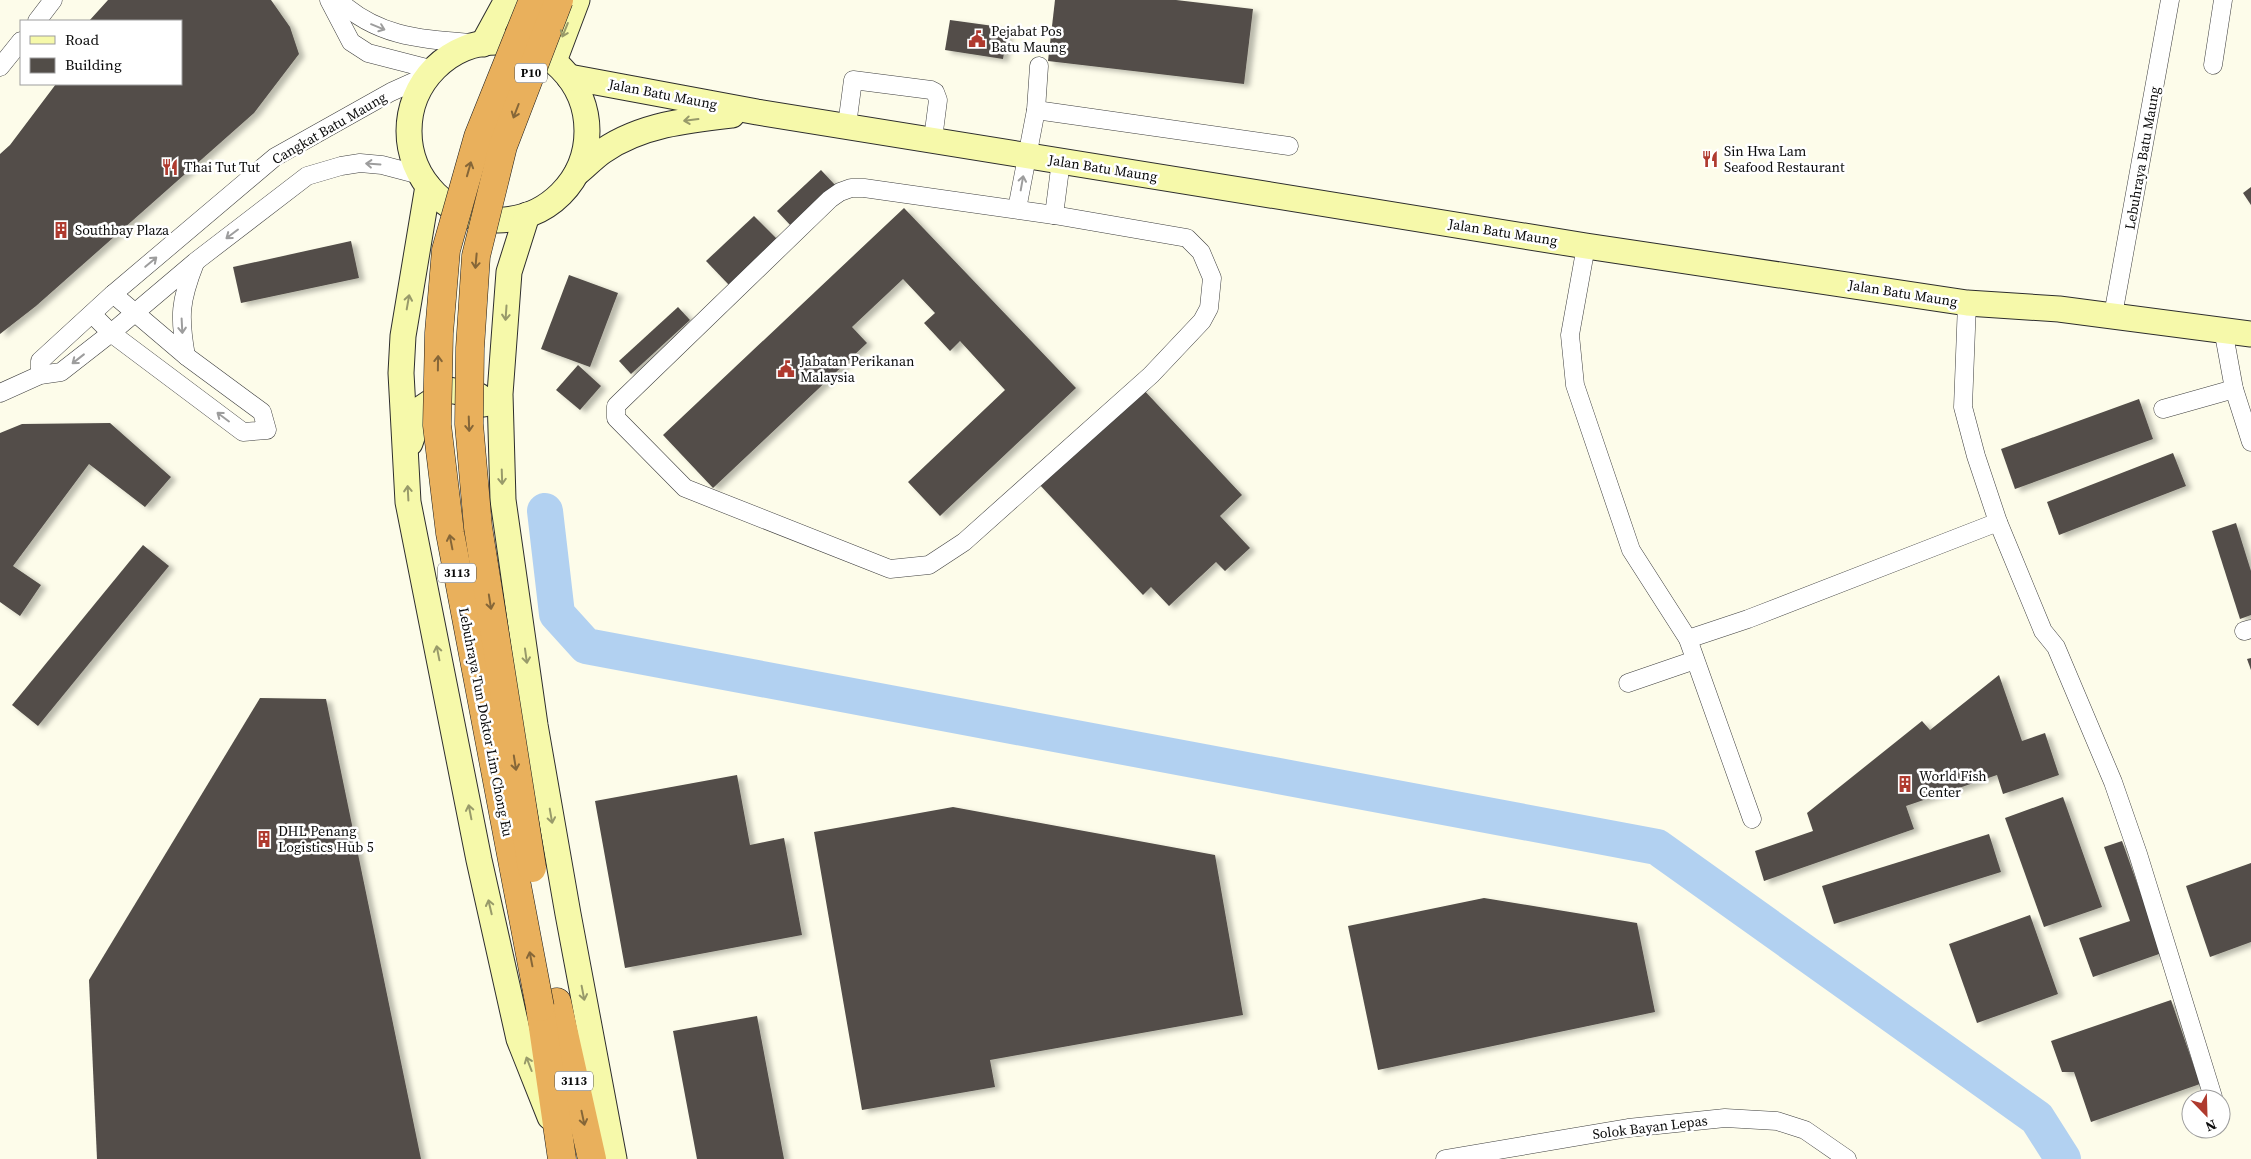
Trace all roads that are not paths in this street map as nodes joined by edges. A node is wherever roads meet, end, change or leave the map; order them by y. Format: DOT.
graph roads {
  1 [pos="53,0"];
  2 [pos="329,0"];
  3 [pos="338,0"];
  4 [pos="507,0"];
  5 [pos="533,0"];
  6 [pos="559,0"];
  7 [pos="577,0"];
  8 [pos="2170,0"];
  9 [pos="2223,0"];
  10 [pos="38,20"];
  11 [pos="20,42"];
  12 [pos="483,44"];
  13 [pos="2213,65"];
  14 [pos="1039,66"];
  15 [pos="0,68"];
  16 [pos="562,69"];
  17 [pos="432,72"];
  18 [pos="1036,110"];
  19 [pos="757,112"];
  20 [pos="847,126"];
  21 [pos="933,140"];
  22 [pos="491,142"];
  23 [pos="1289,146"];
  24 [pos="1027,156"];
  25 [pos="1061,161"];
  26 [pos="577,173"];
  27 [pos="424,180"];
  28 [pos="1017,210"];
  29 [pos="527,215"];
  30 [pos="1054,215"];
  31 [pos="1586,246"];
  32 [pos="195,262"];
  33 [pos="114,294"];
  34 [pos="1968,303"];
  35 [pos="134,312"];
  36 [pos="92,314"];
  37 [pos="2113,315"];
  38 [pos="2223,329"];
  39 [pos="112,333"];
  40 [pos="2251,334"];
  41 [pos="186,356"];
  42 [pos="40,375"];
  43 [pos="2234,389"];
  44 [pos="0,393"];
  45 [pos="2163,409"];
  46 [pos="501,429"];
  47 [pos="2251,442"];
  48 [pos="406,455"];
  49 [pos="1998,522"];
  50 [pos="1688,639"];
  51 [pos="1695,660"];
  52 [pos="1628,683"];
  53 [pos="1752,819"];
  54 [pos="549,1005"];
  55 [pos="2211,1089"];
  56 [pos="560,1151"];
  57 [pos="592,1159"];
  58 [pos="614,1159"];
  59 [pos="1445,1159"];
  60 [pos="1847,1159"];
  1 -- 10 [label="street"];
  2 -- 17 [label="street"];
  3 -- 12 [label="street, one-way"];
  4 -- 12 [label="main road"];
  5 -- 22 [label="highway, P10, bridge"];
  6 -- 22 [label="highway, P10, one-way, bridge"];
  7 -- 16 [label="main road, one-way"];
  8 -- 37 [label="street, Lebuhraya Batu Maung"];
  9 -- 13 [label="street"];
  11 -- 15 [label="street"];
  12 -- 16 [label="main road"];
  12 -- 17 [label="main road"];
  14 -- 18 [label="street"];
  16 -- 19 [label="main road, Jalan Batu Maung"];
  16 -- 26 [label="main road"];
  17 -- 27 [label="main road"];
  33 -- 17 [label="street, Cangkat Batu Maung, one-way"];
  18 -- 23 [label="street"];
  18 -- 24 [label="street"];
  19 -- 20 [label="main road, Jalan Batu Maung"];
  19 -- 26 [label="main road, Jalan Batu Maung, one-way"];
  20 -- 21 [label="main road, Jalan Batu Maung"];
  20 -- 21 [label="street"];
  21 -- 24 [label="main road, Jalan Batu Maung"];
  22 -- 54 [label="highway, Lebuhraya Tun Doktor Lim Chong Eu / 3113, bridge"];
  24 -- 25 [label="main road, Jalan Batu Maung"];
  28 -- 24 [label="street, one-way"];
  25 -- 30 [label="street"];
  25 -- 31 [label="main road, Jalan Batu Maung"];
  26 -- 29 [label="main road"];
  27 -- 29 [label="main road"];
  27 -- 32 [label="street, one-way"];
  48 -- 27 [label="main road, one-way"];
  28 -- 30 [label="street"];
  28 -- 30 [label="street"];
  29 -- 46 [label="main road, one-way"];
  31 -- 34 [label="main road, Jalan Batu Maung"];
  31 -- 50 [label="street"];
  32 -- 35 [label="street"];
  32 -- 41 [label="street, one-way"];
  33 -- 35 [label="street"];
  33 -- 36 [label="street, Cangkat Batu Maung"];
  34 -- 37 [label="main road, Jalan Batu Maung"];
  34 -- 49 [label="street"];
  35 -- 39 [label="street"];
  35 -- 41 [label="street"];
  36 -- 39 [label="street"];
  36 -- 42 [label="street, Cangkat Batu Maung"];
  37 -- 38 [label="main road, Jalan Batu Maung"];
  38 -- 40 [label="main road, Jalan Batu Maung"];
  38 -- 43 [label="street"];
  41 -- 39 [label="street, one-way"];
  39 -- 42 [label="street, one-way"];
  42 -- 44 [label="street"];
  43 -- 45 [label="street"];
  43 -- 47 [label="street"];
  48 -- 46 [label="main road, one-way"];
  46 -- 58 [label="main road, one-way"];
  56 -- 48 [label="main road, one-way"];
  49 -- 50 [label="street"];
  49 -- 55 [label="street"];
  50 -- 51 [label="street"];
  51 -- 52 [label="street"];
  51 -- 53 [label="street"];
  54 -- 56 [label="highway, Lebuhraya Tun Doktor Lim Chong Eu / 3113"];
  54 -- 57 [label="highway, Lebuhraya Tun Doktor Lim Chong Eu / 3113, one-way"];
  59 -- 60 [label="street, Solok Bayan Lepas"];
}
